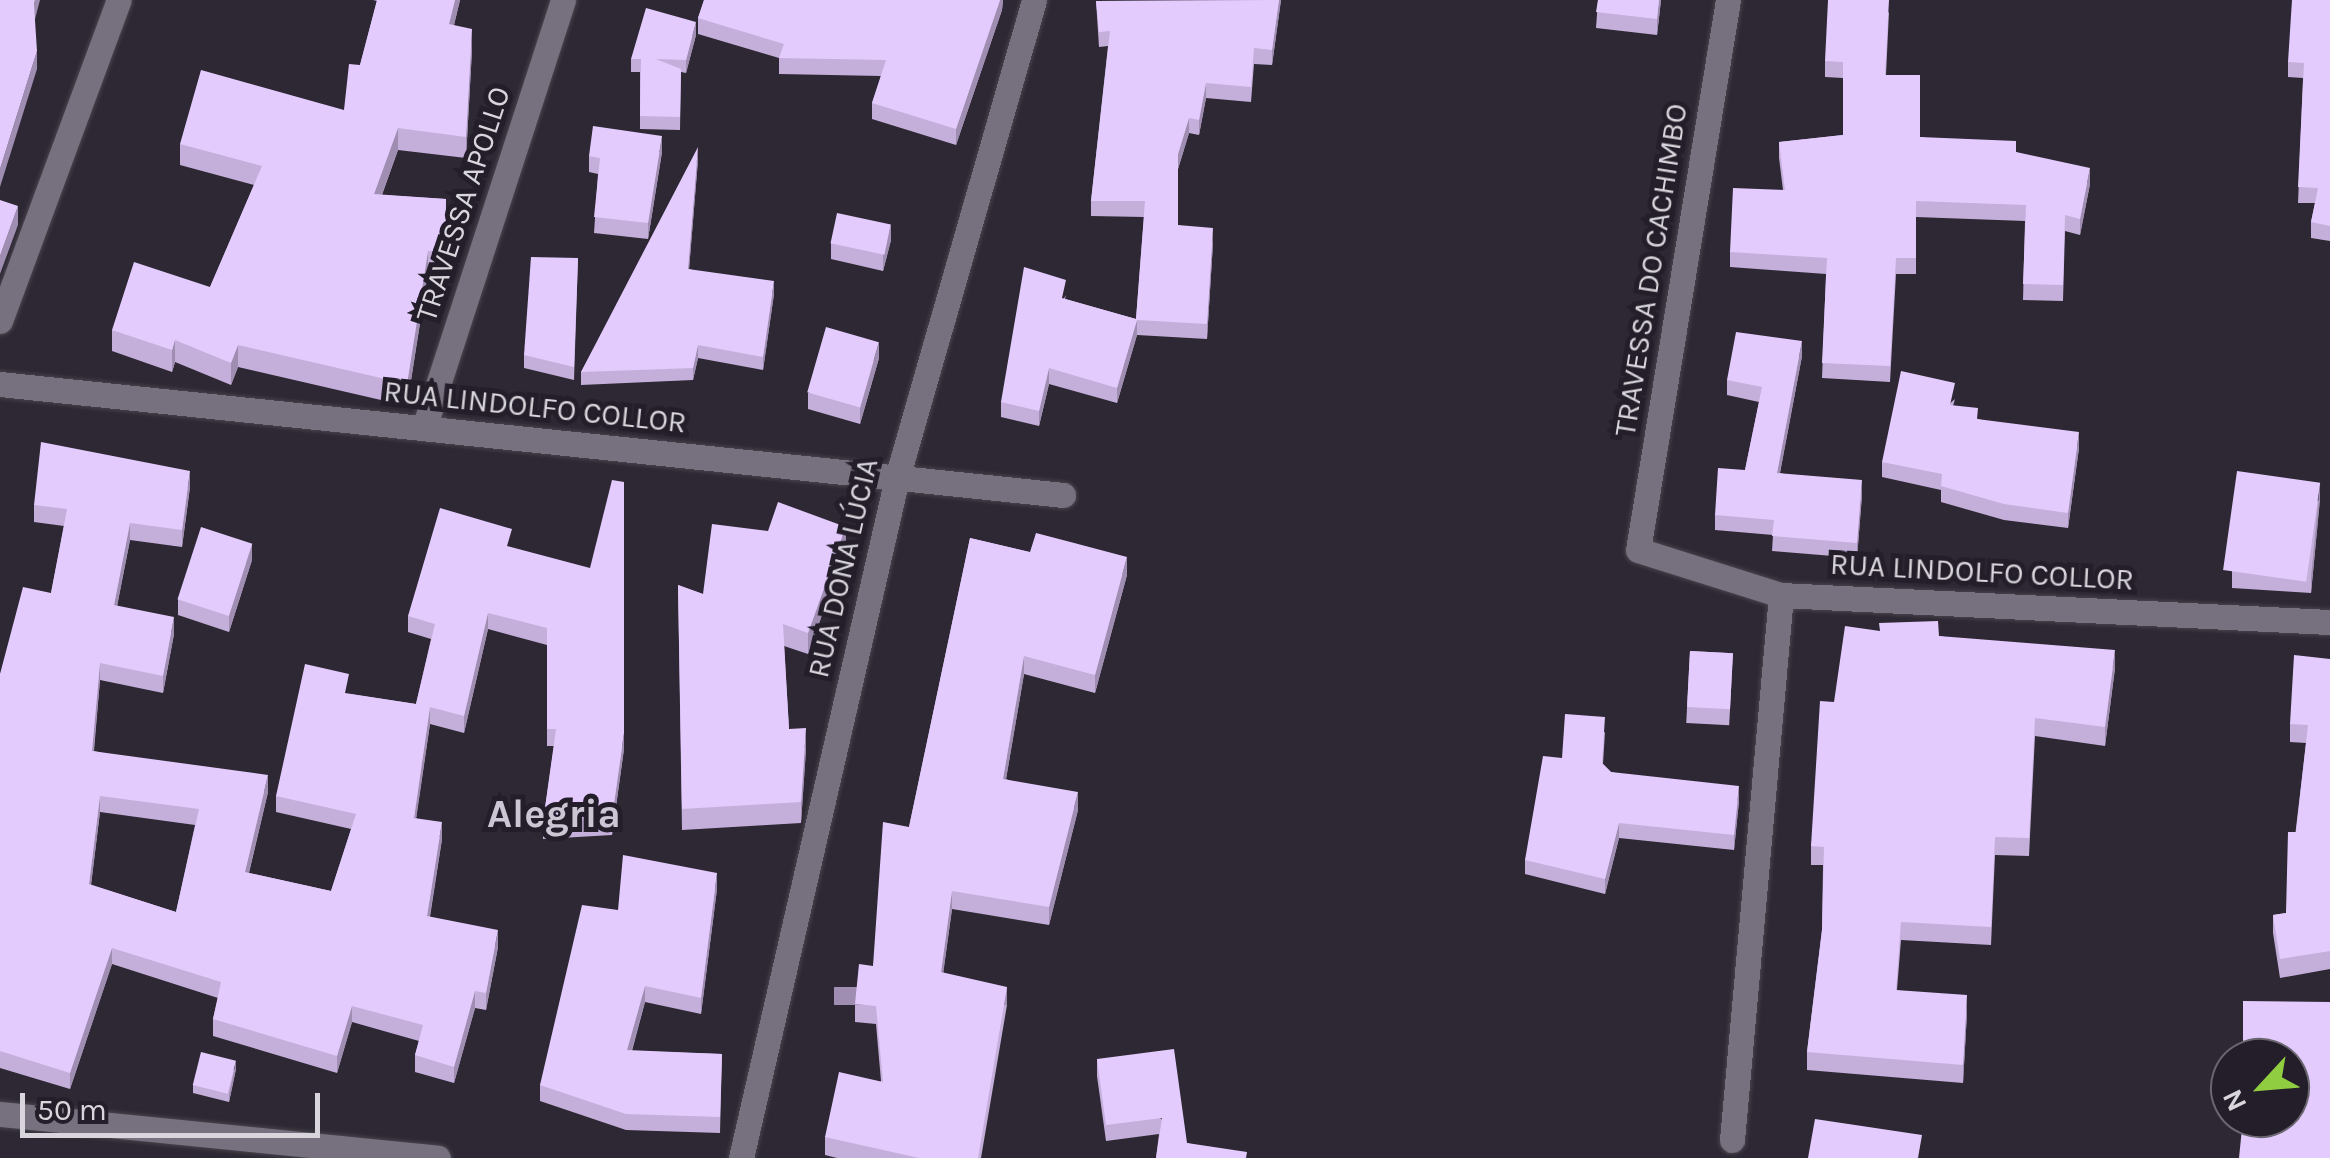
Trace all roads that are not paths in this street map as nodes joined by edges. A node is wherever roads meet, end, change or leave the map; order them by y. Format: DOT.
graph roads {
  1 [pos="119,0"];
  2 [pos="563,0"];
  3 [pos="1034,0"];
  4 [pos="1728,0"];
  5 [pos="0,321"];
  6 [pos="0,384"];
  7 [pos="424,428"];
  8 [pos="897,478"];
  9 [pos="1063,496"];
  10 [pos="1638,550"];
  11 [pos="1780,595"];
  12 [pos="2330,622"];
  13 [pos="0,1114"];
  14 [pos="1732,1140"];
  15 [pos="238,1147"];
  16 [pos="438,1158"];
  17 [pos="741,1158"];
  1 -- 5 [label="street"];
  2 -- 7 [label="street, TRAVESSA APOLLO"];
  3 -- 8 [label="street, RUA DONA LÚCIA"];
  4 -- 10 [label="street, TRAVESSA DO CACHIMBO"];
  6 -- 7 [label="street, RUA LINDOLFO COLLOR"];
  7 -- 8 [label="street, RUA LINDOLFO COLLOR"];
  8 -- 9 [label="street, RUA LINDOLFO COLLOR"];
  8 -- 17 [label="street, RUA DONA LÚCIA"];
  10 -- 11 [label="street, RUA LINDOLFO COLLOR"];
  11 -- 12 [label="street, RUA LINDOLFO COLLOR"];
  11 -- 14 [label="street"];
  13 -- 15 [label="street"];
  15 -- 16 [label="street"];
}
